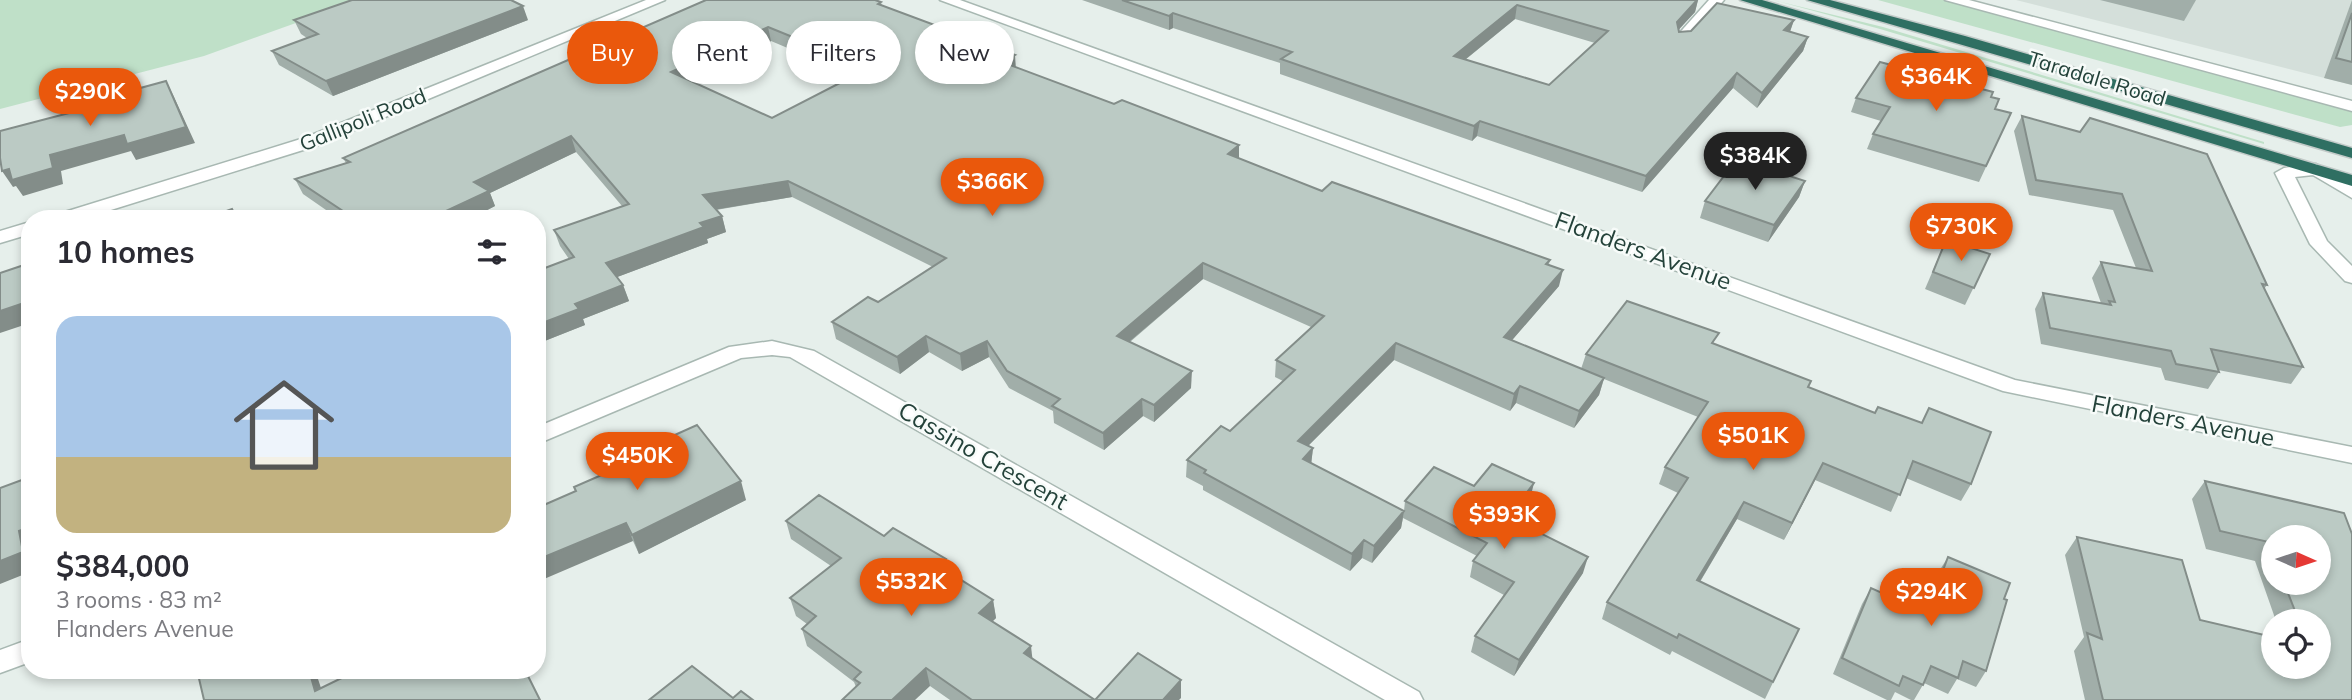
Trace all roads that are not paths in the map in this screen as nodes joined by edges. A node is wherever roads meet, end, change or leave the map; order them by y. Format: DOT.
graph roads {
  1 [pos="658,0"];
  2 [pos="947,0"];
  3 [pos="1717,0"];
  4 [pos="1747,0"];
  5 [pos="1814,0"];
  6 [pos="1952,0"];
  7 [pos="1680,41"];
  8 [pos="2352,106"];
  9 [pos="2334,148"];
  10 [pos="2352,153"];
  11 [pos="2316,169"];
  12 [pos="2352,181"];
  13 [pos="2352,193"];
  14 [pos="91,210"];
  15 [pos="21,231"];
  16 [pos="0,237"];
  17 [pos="2352,277"];
  18 [pos="546,432"];
  19 [pos="2352,454"];
  20 [pos="21,654"];
  21 [pos="0,662"];
  22 [pos="1409,700"];
  1 -- 14 [label="street, Gallipoli Road"];
  2 -- 19 [label="street, Flanders Avenue"];
  3 -- 7 [label="street"];
  4 -- 11 [label="highway, Taradale Road"];
  5 -- 9 [label="highway, Taradale Road"];
  6 -- 8 [label="street"];
  9 -- 10 [label="highway, Taradale Road"];
  9 -- 11 [label="street"];
  11 -- 12 [label="highway, Taradale Road"];
  11 -- 13 [label="street"];
  11 -- 17 [label="street"];
  15 -- 16 [label="street"];
  18 -- 22 [label="street, Cassino Crescent"];
  20 -- 21 [label="street"];
}
